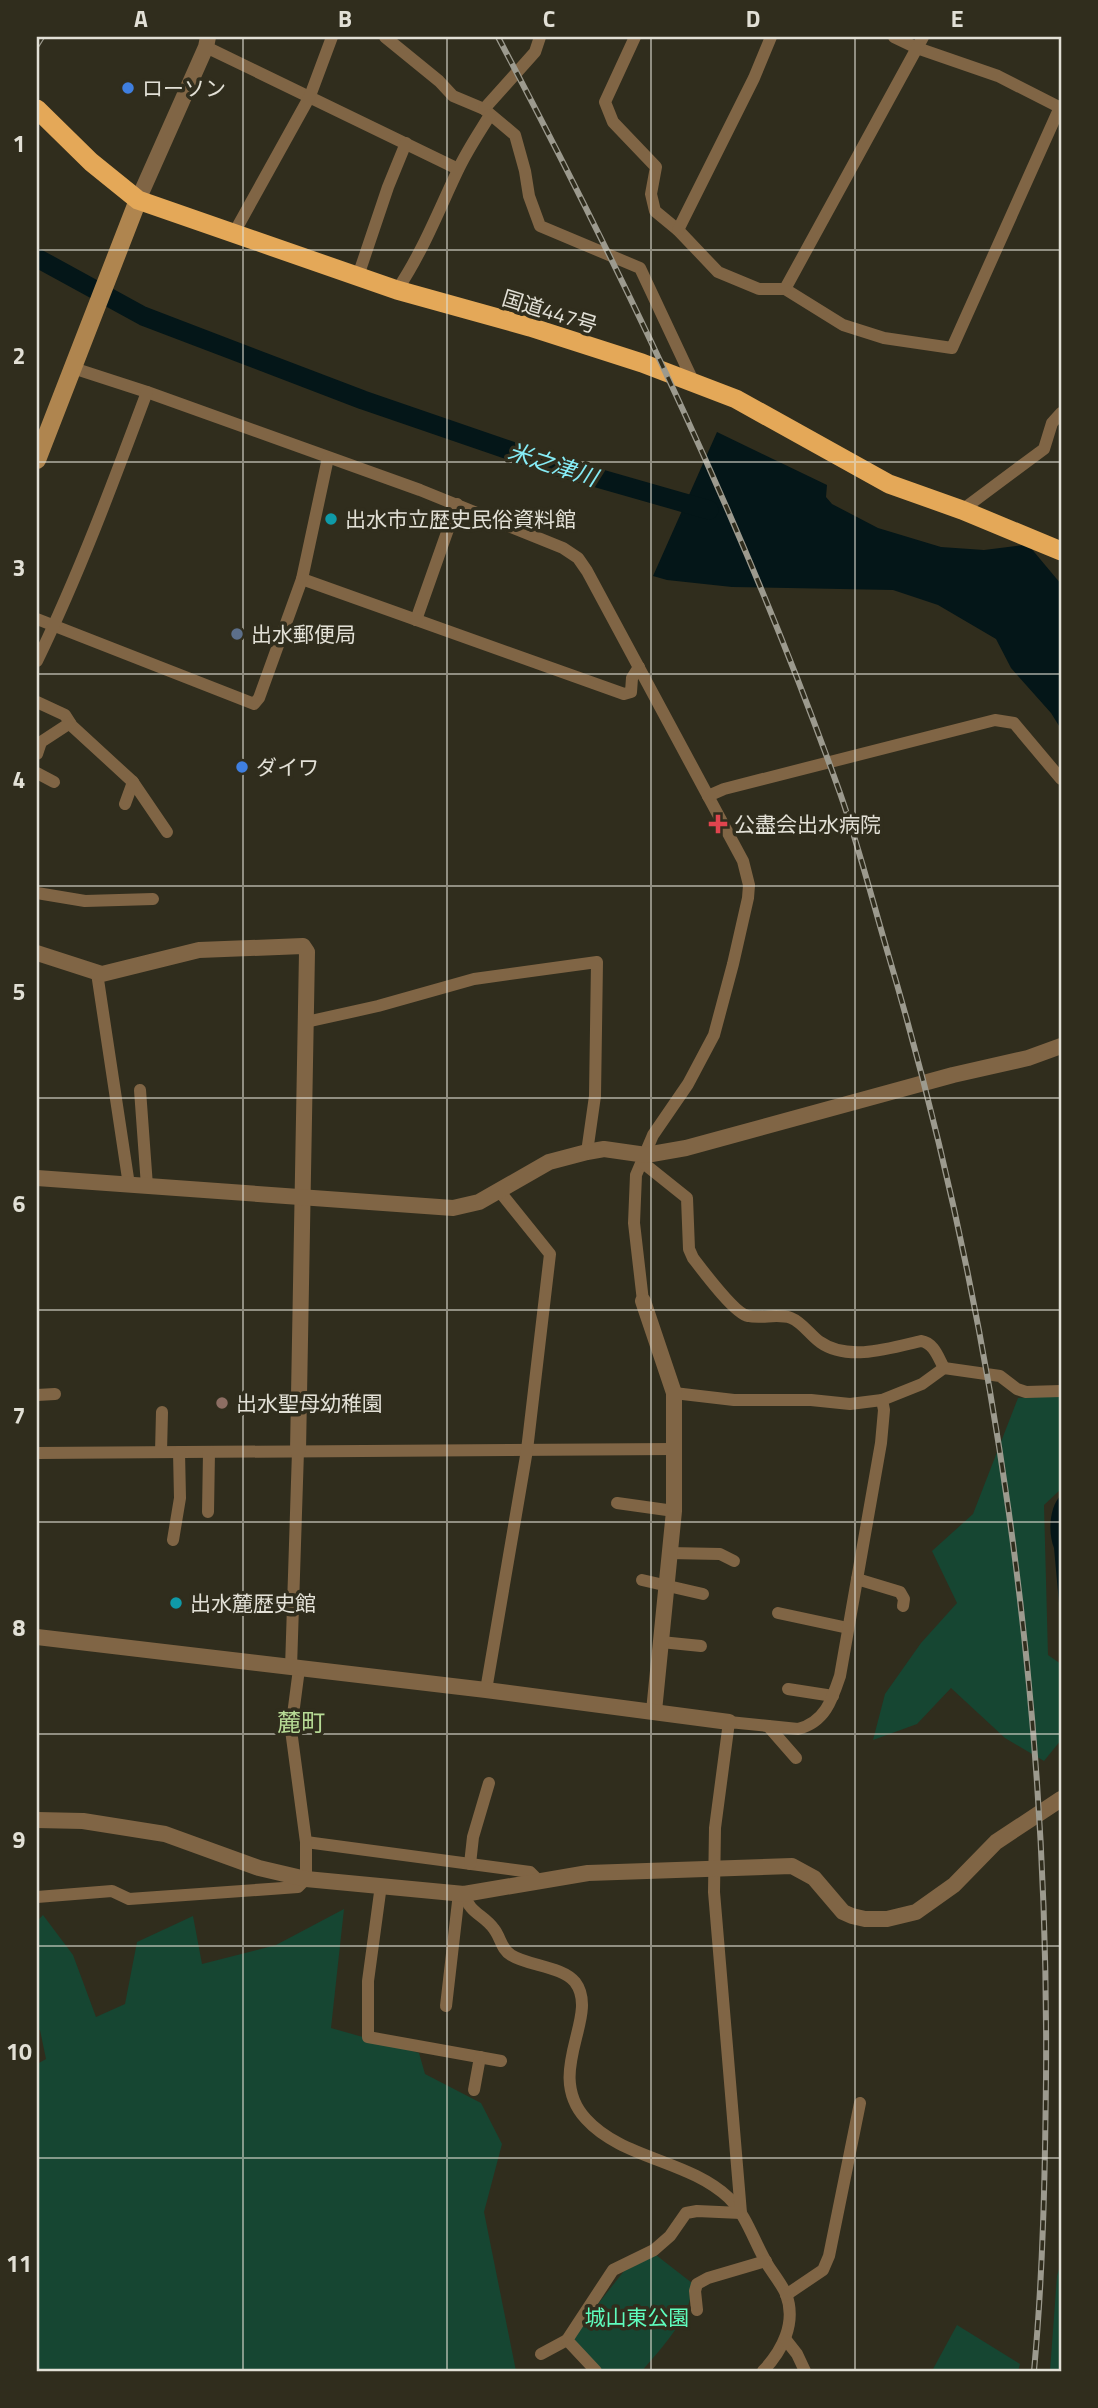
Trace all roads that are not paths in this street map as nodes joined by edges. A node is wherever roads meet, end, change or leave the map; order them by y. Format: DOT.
graph roads {
  1 [pos="332,37"];
  2 [pos="385,37"];
  3 [pos="540,37"];
  4 [pos="635,37"];
  5 [pos="771,37"];
  6 [pos="894,37"];
  7 [pos="207,42"];
  8 [pos="920,42"];
  9 [pos="310,96"];
  10 [pos="1060,108"];
  11 [pos="37,109"];
  12 [pos="487,112"];
  13 [pos="405,143"];
  14 [pos="458,169"];
  15 [pos="136,207"];
  16 [pos="678,230"];
  17 [pos="234,233"];
  18 [pos="358,276"];
  19 [pos="785,289"];
  20 [pos="397,290"];
  21 [pos="75,364"];
  22 [pos="694,383"];
  23 [pos="147,392"];
  24 [pos="1061,412"];
  25 [pos="39,449"];
  26 [pos="328,458"];
  27 [pos="457,504"];
  28 [pos="962,510"];
  29 [pos="1061,551"];
  30 [pos="302,579"];
  31 [pos="37,619"];
  32 [pos="416,620"];
  33 [pos="54,625"];
  34 [pos="37,662"];
  35 [pos="639,667"];
  36 [pos="37,702"];
  37 [pos="69,723"];
  38 [pos="37,754"];
  39 [pos="37,773"];
  40 [pos="1061,779"];
  41 [pos="54,782"];
  42 [pos="133,782"];
  43 [pos="708,796"];
  44 [pos="125,804"];
  45 [pos="167,832"];
  46 [pos="37,893"];
  47 [pos="153,899"];
  48 [pos="37,953"];
  49 [pos="97,973"];
  50 [pos="306,1022"];
  51 [pos="1061,1046"];
  52 [pos="140,1090"];
  53 [pos="587,1152"];
  54 [pos="644,1158"];
  55 [pos="37,1178"];
  56 [pos="129,1185"];
  57 [pos="147,1186"];
  58 [pos="500,1192"];
  59 [pos="304,1197"];
  60 [pos="643,1301"];
  61 [pos="944,1368"];
  62 [pos="1061,1391"];
  63 [pos="674,1393"];
  64 [pos="55,1394"];
  65 [pos="37,1395"];
  66 [pos="882,1399"];
  67 [pos="162,1412"];
  68 [pos="674,1449"];
  69 [pos="527,1450"];
  70 [pos="298,1451"];
  71 [pos="161,1452"];
  72 [pos="179,1452"];
  73 [pos="209,1452"];
  74 [pos="37,1453"];
  75 [pos="617,1503"];
  76 [pos="674,1511"];
  77 [pos="208,1512"];
  78 [pos="173,1539"];
  79 [pos="669,1553"];
  80 [pos="734,1561"];
  81 [pos="858,1579"];
  82 [pos="642,1580"];
  83 [pos="666,1587"];
  84 [pos="703,1594"];
  85 [pos="903,1606"];
  86 [pos="779,1613"];
  87 [pos="848,1628"];
  88 [pos="37,1637"];
  89 [pos="661,1642"];
  90 [pos="701,1646"];
  91 [pos="295,1668"];
  92 [pos="788,1689"];
  93 [pos="486,1690"];
  94 [pos="833,1696"];
  95 [pos="654,1711"];
  96 [pos="729,1722"];
  97 [pos="768,1726"];
  98 [pos="796,1758"];
  99 [pos="489,1783"];
  100 [pos="1061,1799"];
  101 [pos="37,1820"];
  102 [pos="306,1842"];
  103 [pos="470,1864"];
  104 [pos="714,1868"];
  105 [pos="306,1879"];
  106 [pos="539,1881"];
  107 [pos="381,1885"];
  108 [pos="461,1894"];
  109 [pos="37,1897"];
  110 [pos="446,2006"];
  111 [pos="481,2057"];
  112 [pos="501,2061"];
  113 [pos="474,2090"];
  114 [pos="860,2103"];
  115 [pos="741,2213"];
  116 [pos="765,2261"];
  117 [pos="786,2295"];
  118 [pos="696,2310"];
  119 [pos="567,2340"];
  120 [pos="786,2340"];
  121 [pos="541,2354"];
  122 [pos="589,2369"];
  123 [pos="763,2371"];
  124 [pos="805,2371"];
  1 -- 9 [label="street"];
  2 -- 12 [label="street"];
  3 -- 12 [label="street"];
  4 -- 16 [label="street"];
  5 -- 16 [label="street"];
  6 -- 8 [label="street"];
  7 -- 9 [label="street"];
  7 -- 15 [label="street"];
  8 -- 10 [label="street"];
  8 -- 19 [label="street"];
  9 -- 13 [label="street"];
  9 -- 17 [label="street"];
  10 -- 19 [label="street"];
  11 -- 15 [label="highway, 国道447号"];
  12 -- 14 [label="street"];
  12 -- 22 [label="street"];
  13 -- 14 [label="street"];
  13 -- 18 [label="street"];
  14 -- 20 [label="street"];
  15 -- 17 [label="highway, 国道447号"];
  15 -- 21 [label="main road"];
  16 -- 19 [label="street"];
  17 -- 18 [label="highway, 国道447号"];
  18 -- 20 [label="highway, 国道447号"];
  20 -- 22 [label="highway, 国道447号"];
  21 -- 23 [label="street"];
  21 -- 25 [label="main road"];
  22 -- 28 [label="highway, 国道447号"];
  23 -- 26 [label="street"];
  23 -- 33 [label="street"];
  24 -- 28 [label="street"];
  26 -- 27 [label="street"];
  26 -- 30 [label="street"];
  27 -- 32 [label="street"];
  27 -- 35 [label="street"];
  28 -- 29 [label="highway, 国道447号"];
  30 -- 32 [label="street"];
  30 -- 33 [label="street"];
  31 -- 33 [label="street"];
  32 -- 35 [label="street"];
  33 -- 34 [label="street"];
  35 -- 43 [label="street"];
  36 -- 37 [label="street"];
  37 -- 38 [label="street"];
  37 -- 42 [label="street"];
  39 -- 41 [label="street"];
  40 -- 43 [label="street"];
  42 -- 44 [label="street"];
  42 -- 45 [label="street"];
  43 -- 54 [label="street"];
  46 -- 47 [label="street"];
  48 -- 49 [label="street"];
  49 -- 50 [label="street"];
  49 -- 56 [label="street"];
  50 -- 53 [label="street"];
  50 -- 59 [label="street"];
  51 -- 54 [label="street"];
  52 -- 57 [label="street"];
  53 -- 54 [label="street"];
  53 -- 58 [label="street"];
  54 -- 60 [label="street"];
  54 -- 61 [label="street"];
  55 -- 56 [label="street"];
  56 -- 57 [label="street"];
  57 -- 59 [label="street"];
  58 -- 59 [label="street"];
  58 -- 69 [label="street"];
  59 -- 70 [label="street"];
  60 -- 63 [label="street"];
  61 -- 62 [label="street"];
  61 -- 66 [label="street"];
  63 -- 66 [label="street"];
  63 -- 68 [label="street"];
  64 -- 65 [label="street"];
  66 -- 81 [label="street"];
  67 -- 71 [label="street"];
  68 -- 69 [label="street"];
  68 -- 76 [label="street"];
  69 -- 70 [label="street"];
  69 -- 93 [label="street"];
  70 -- 73 [label="street"];
  70 -- 91 [label="street"];
  71 -- 72 [label="street"];
  71 -- 74 [label="street"];
  72 -- 73 [label="street"];
  72 -- 78 [label="street"];
  73 -- 77 [label="street"];
  75 -- 76 [label="street"];
  76 -- 79 [label="street"];
  79 -- 80 [label="street"];
  79 -- 83 [label="street"];
  81 -- 85 [label="street"];
  81 -- 87 [label="street"];
  82 -- 83 [label="street"];
  83 -- 84 [label="street"];
  83 -- 89 [label="street"];
  86 -- 87 [label="street"];
  87 -- 94 [label="street"];
  88 -- 91 [label="street"];
  89 -- 90 [label="street"];
  89 -- 95 [label="street"];
  91 -- 93 [label="street"];
  91 -- 102 [label="street"];
  92 -- 94 [label="street"];
  93 -- 95 [label="street"];
  94 -- 97 [label="street"];
  95 -- 96 [label="street"];
  96 -- 97 [label="street"];
  96 -- 104 [label="street"];
  97 -- 98 [label="street"];
  99 -- 103 [label="street"];
  100 -- 104 [label="street"];
  101 -- 105 [label="street"];
  102 -- 103 [label="street"];
  102 -- 105 [label="street"];
  103 -- 106 [label="street"];
  104 -- 106 [label="street"];
  104 -- 115 [label="street"];
  105 -- 107 [label="street"];
  105 -- 109 [label="street"];
  106 -- 108 [label="street"];
  107 -- 108 [label="street"];
  107 -- 111 [label="street"];
  108 -- 110 [label="street"];
  108 -- 115 [label="street"];
  111 -- 112 [label="street"];
  111 -- 113 [label="street"];
  114 -- 117 [label="street"];
  115 -- 116 [label="street"];
  115 -- 119 [label="street"];
  116 -- 117 [label="street"];
  116 -- 118 [label="street"];
  117 -- 120 [label="street"];
  119 -- 121 [label="street"];
  119 -- 122 [label="street"];
  120 -- 123 [label="street"];
  120 -- 124 [label="street"];
}
